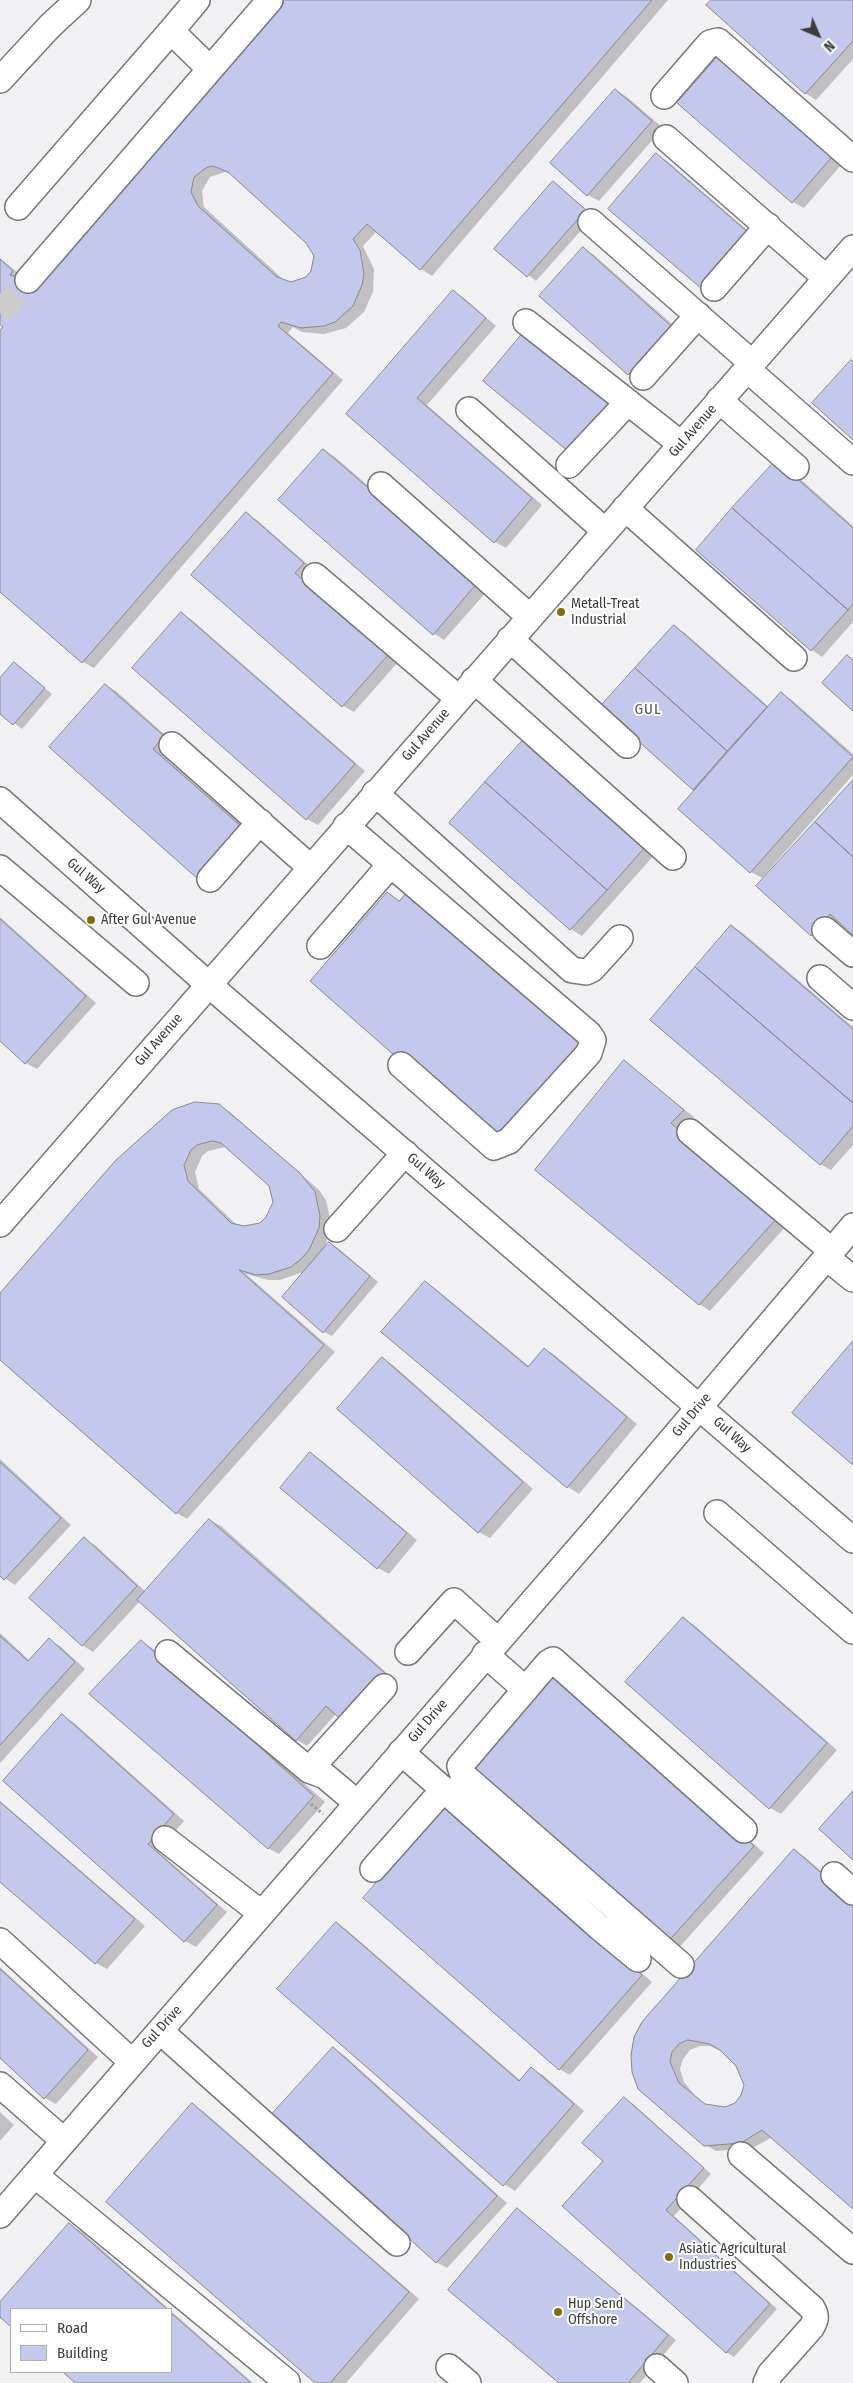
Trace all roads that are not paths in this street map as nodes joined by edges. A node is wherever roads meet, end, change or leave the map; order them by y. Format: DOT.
graph roads {
  1 [pos="78,0"];
  2 [pos="197,0"];
  3 [pos="270,0"];
  4 [pos="172,31"];
  5 [pos="210,69"];
  6 [pos="0,80"];
  7 [pos="664,96"];
  8 [pos="666,138"];
  9 [pos="853,159"];
  10 [pos="18,207"];
  11 [pos="591,222"];
  12 [pos="768,226"];
  13 [pos="843,265"];
  14 [pos="28,280"];
  15 [pos="714,288"];
  16 [pos="698,315"];
  17 [pos="526,322"];
  18 [pos="749,366"];
  19 [pos="643,377"];
  20 [pos="719,400"];
  21 [pos="628,402"];
  22 [pos="469,410"];
  23 [pos="681,444"];
  24 [pos="853,462"];
  25 [pos="569,465"];
  26 [pos="796,467"];
  27 [pos="381,485"];
  28 [pos="625,508"];
  29 [pos="605,531"];
  30 [pos="314,576"];
  31 [pos="530,617"];
  32 [pos="510,639"];
  33 [pos="794,658"];
  34 [pos="466,689"];
  35 [pos="172,745"];
  36 [pos="627,745"];
  37 [pos="375,793"];
  38 [pos="0,800"];
  39 [pos="260,822"];
  40 [pos="346,826"];
  41 [pos="673,857"];
  42 [pos="391,864"];
  43 [pos="310,867"];
  44 [pos="0,868"];
  45 [pos="210,879"];
  46 [pos="825,930"];
  47 [pos="620,938"];
  48 [pos="320,946"];
  49 [pos="853,954"];
  50 [pos="820,978"];
  51 [pos="136,983"];
  52 [pos="208,984"];
  53 [pos="853,1007"];
  54 [pos="401,1065"];
  55 [pos="690,1132"];
  56 [pos="405,1153"];
  57 [pos="0,1224"];
  58 [pos="853,1226"];
  59 [pos="337,1229"];
  60 [pos="829,1254"];
  61 [pos="853,1279"];
  62 [pos="699,1406"];
  63 [pos="717,1513"];
  64 [pos="853,1540"];
  65 [pos="853,1631"];
  66 [pos="492,1647"];
  67 [pos="408,1652"];
  68 [pos="168,1653"];
  69 [pos="384,1686"];
  70 [pos="525,1689"];
  71 [pos="401,1752"];
  72 [pos="310,1770"];
  73 [pos="444,1789"];
  74 [pos="357,1803"];
  75 [pos="744,1830"];
  76 [pos="165,1838"];
  77 [pos="373,1869"];
  78 [pos="834,1875"];
  79 [pos="853,1892"];
  80 [pos="261,1913"];
  81 [pos="0,1941"];
  82 [pos="638,1959"];
  83 [pos="681,1965"];
  84 [pos="160,2031"];
  85 [pos="132,2061"];
  86 [pos="0,2085"];
  87 [pos="63,2140"];
  88 [pos="741,2154"];
  89 [pos="35,2175"];
  90 [pos="690,2199"];
  91 [pos="0,2215"];
  92 [pos="397,2243"];
  93 [pos="853,2251"];
  94 [pos="449,2367"];
  95 [pos="287,2382"];
  96 [pos="468,2383"];
  97 [pos="766,2383"];
  1 -- 6 [label="street"];
  2 -- 4 [label="street"];
  3 -- 5 [label="street"];
  4 -- 5 [label="street"];
  4 -- 10 [label="street"];
  5 -- 14 [label="street"];
  7 -- 9 [label="street"];
  8 -- 12 [label="street"];
  11 -- 16 [label="street"];
  12 -- 13 [label="street"];
  12 -- 15 [label="street"];
  13 -- 18 [label="street, Gul Avenue"];
  16 -- 18 [label="street"];
  16 -- 19 [label="street"];
  17 -- 21 [label="street"];
  18 -- 20 [label="street, Gul Avenue"];
  18 -- 24 [label="street"];
  20 -- 23 [label="street, Gul Avenue"];
  20 -- 26 [label="street"];
  21 -- 23 [label="street"];
  21 -- 25 [label="street"];
  22 -- 29 [label="street"];
  23 -- 28 [label="street, Gul Avenue"];
  27 -- 31 [label="street"];
  28 -- 29 [label="street, Gul Avenue"];
  28 -- 33 [label="street"];
  29 -- 31 [label="street, Gul Avenue"];
  30 -- 34 [label="street"];
  31 -- 32 [label="street, Gul Avenue"];
  32 -- 34 [label="street, Gul Avenue"];
  32 -- 36 [label="street"];
  34 -- 37 [label="street, Gul Avenue"];
  34 -- 41 [label="street"];
  35 -- 39 [label="street"];
  37 -- 40 [label="street, Gul Avenue"];
  37 -- 47 [label="street"];
  38 -- 52 [label="street, Gul Way"];
  39 -- 43 [label="street"];
  39 -- 45 [label="street"];
  40 -- 42 [label="street"];
  40 -- 43 [label="street, Gul Avenue"];
  42 -- 48 [label="street"];
  42 -- 54 [label="street"];
  43 -- 52 [label="street, Gul Avenue"];
  44 -- 51 [label="street"];
  46 -- 49 [label="street"];
  50 -- 53 [label="street"];
  52 -- 56 [label="street, Gul Way"];
  52 -- 57 [label="street, Gul Avenue"];
  55 -- 60 [label="street"];
  56 -- 59 [label="street"];
  56 -- 62 [label="street, Gul Way"];
  58 -- 60 [label="street, Gul Drive"];
  60 -- 61 [label="street"];
  60 -- 62 [label="street, Gul Drive"];
  62 -- 64 [label="street, Gul Way"];
  62 -- 66 [label="street, Gul Drive"];
  63 -- 65 [label="street"];
  66 -- 67 [label="street"];
  66 -- 70 [label="street"];
  66 -- 71 [label="street, Gul Drive"];
  68 -- 72 [label="street"];
  69 -- 72 [label="street"];
  70 -- 75 [label="street"];
  70 -- 83 [label="street"];
  71 -- 73 [label="street"];
  71 -- 74 [label="street, Gul Drive"];
  72 -- 74 [label="street"];
  73 -- 77 [label="street"];
  73 -- 82 [label="street"];
  74 -- 80 [label="street, Gul Drive"];
  76 -- 80 [label="street"];
  78 -- 79 [label="street"];
  80 -- 84 [label="street, Gul Drive"];
  81 -- 85 [label="street"];
  84 -- 85 [label="street, Gul Drive"];
  84 -- 92 [label="street"];
  85 -- 87 [label="street, Gul Drive"];
  86 -- 87 [label="street"];
  87 -- 89 [label="street, Gul Drive"];
  88 -- 93 [label="street"];
  89 -- 91 [label="street, Gul Drive"];
  89 -- 95 [label="street"];
  90 -- 97 [label="street"];
  94 -- 96 [label="street"];
}
